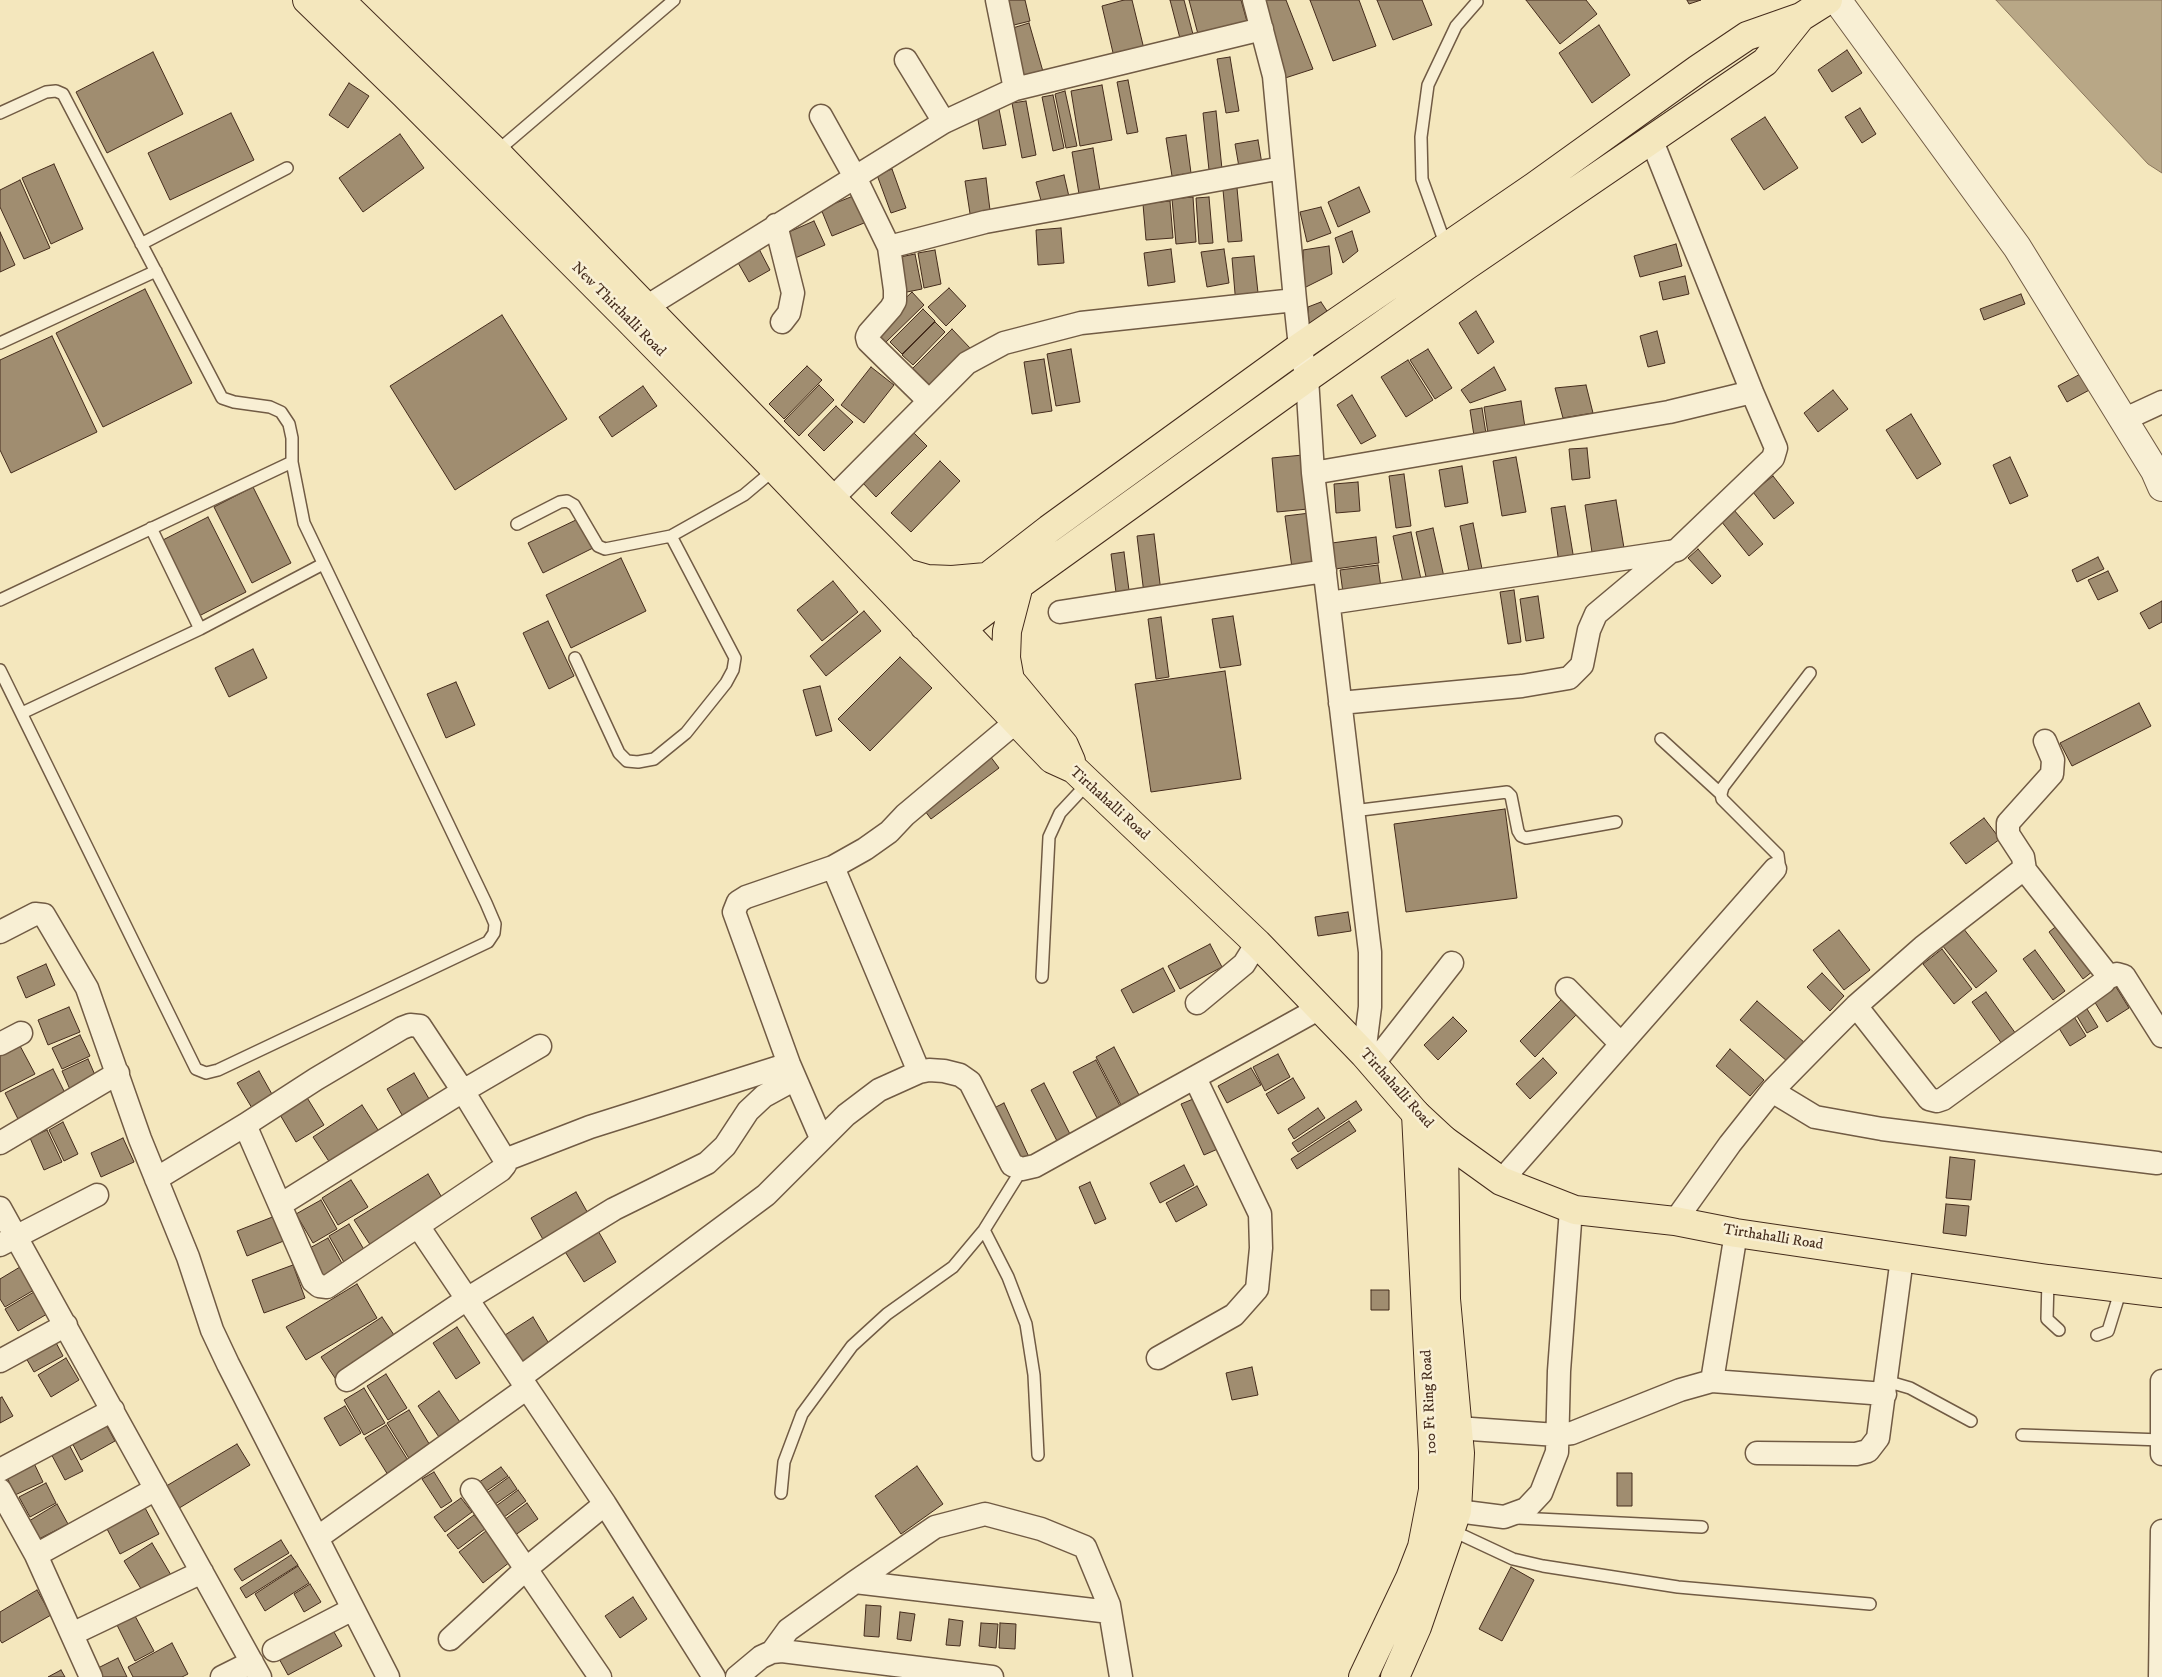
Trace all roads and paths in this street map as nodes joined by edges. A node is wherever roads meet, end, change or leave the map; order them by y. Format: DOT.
graph roads {
  1 [pos="307,0"];
  2 [pos="340,0"];
  3 [pos="674,0"];
  4 [pos="997,0"];
  5 [pos="1254,0"];
  6 [pos="1828,0"];
  7 [pos="1837,0"];
  8 [pos="1477,2"];
  9 [pos="1801,18"];
  10 [pos="1262,29"];
  11 [pos="906,60"];
  12 [pos="1015,89"];
  13 [pos="0,113"];
  14 [pos="821,116"];
  15 [pos="944,122"];
  16 [pos="1652,141"];
  17 [pos="496,152"];
  18 [pos="287,168"];
  19 [pos="1282,168"];
  20 [pos="855,177"];
  21 [pos="776,225"];
  22 [pos="142,244"];
  23 [pos="889,247"];
  24 [pos="1447,248"];
  25 [pos="156,271"];
  26 [pos="1294,300"];
  27 [pos="646,307"];
  28 [pos="782,322"];
  29 [pos="0,343"];
  30 [pos="1300,347"];
  31 [pos="1307,378"];
  32 [pos="1752,392"];
  33 [pos="929,401"];
  34 [pos="2162,402"];
  35 [pos="2123,420"];
  36 [pos="292,462"];
  37 [pos="775,469"];
  38 [pos="1313,473"];
  39 [pos="2162,487"];
  40 [pos="832,499"];
  41 [pos="517,524"];
  42 [pos="151,528"];
  43 [pos="671,536"];
  44 [pos="1670,552"];
  45 [pos="323,564"];
  46 [pos="1325,571"];
  47 [pos="906,574"];
  48 [pos="987,577"];
  49 [pos="1020,585"];
  50 [pos="0,600"];
  51 [pos="1328,603"];
  52 [pos="1060,612"];
  53 [pos="942,627"];
  54 [pos="200,629"];
  55 [pos="575,658"];
  56 [pos="0,670"];
  57 [pos="1810,673"];
  58 [pos="1010,680"];
  59 [pos="1340,703"];
  60 [pos="22,713"];
  61 [pos="1017,721"];
  62 [pos="1661,739"];
  63 [pos="2045,741"];
  64 [pos="1081,776"];
  65 [pos="1721,794"];
  66 [pos="1353,811"];
  67 [pos="1616,822"];
  68 [pos="833,867"];
  69 [pos="1775,869"];
  70 [pos="2025,870"];
  71 [pos="0,932"];
  72 [pos="1257,943"];
  73 [pos="1452,963"];
  74 [pos="1042,977"];
  75 [pos="2106,978"];
  76 [pos="1567,989"];
  77 [pos="1197,1003"];
  78 [pos="1856,1006"];
  79 [pos="1320,1008"];
  80 [pos="21,1033"];
  81 [pos="2162,1036"];
  82 [pos="0,1044"];
  83 [pos="1621,1044"];
  84 [pos="540,1046"];
  85 [pos="1369,1059"];
  86 [pos="792,1071"];
  87 [pos="919,1072"];
  88 [pos="118,1073"];
  89 [pos="1195,1078"];
  90 [pos="463,1091"];
  91 [pos="1772,1091"];
  92 [pos="1416,1114"];
  93 [pos="245,1125"];
  94 [pos="821,1138"];
  95 [pos="1444,1140"];
  96 [pos="0,1143"];
  97 [pos="504,1160"];
  98 [pos="2157,1163"];
  99 [pos="1022,1169"];
  100 [pos="156,1179"];
  101 [pos="1501,1181"];
  102 [pos="97,1195"];
  103 [pos="280,1205"];
  104 [pos="0,1208"];
  105 [pos="1571,1209"];
  106 [pos="1675,1221"];
  107 [pos="418,1226"];
  108 [pos="984,1230"];
  109 [pos="1736,1233"];
  110 [pos="9,1241"];
  111 [pos="1902,1258"];
  112 [pos="2048,1279"];
  113 [pos="2122,1288"];
  114 [pos="2162,1293"];
  115 [pos="467,1299"];
  116 [pos="66,1325"];
  117 [pos="2059,1330"];
  118 [pos="2098,1335"];
  119 [pos="1158,1358"];
  120 [pos="0,1361"];
  121 [pos="347,1380"];
  122 [pos="1712,1381"];
  123 [pos="2162,1382"];
  124 [pos="524,1383"];
  125 [pos="1885,1388"];
  126 [pos="113,1410"];
  127 [pos="1972,1421"];
  128 [pos="1457,1428"];
  129 [pos="1557,1435"];
  130 [pos="2022,1435"];
  131 [pos="2162,1440"];
  132 [pos="1757,1452"];
  133 [pos="2162,1454"];
  134 [pos="1038,1455"];
  135 [pos="0,1470"];
  136 [pos="156,1489"];
  137 [pos="0,1490"];
  138 [pos="472,1490"];
  139 [pos="781,1493"];
  140 [pos="604,1504"];
  141 [pos="1504,1517"];
  142 [pos="1454,1520"];
  143 [pos="1702,1527"];
  144 [pos="2162,1531"];
  145 [pos="316,1538"];
  146 [pos="36,1555"];
  147 [pos="527,1568"];
  148 [pos="202,1572"];
  149 [pos="855,1582"];
  150 [pos="1870,1604"];
  151 [pos="353,1610"];
  152 [pos="1110,1612"];
  153 [pos="72,1634"];
  154 [pos="450,1639"];
  155 [pos="274,1650"];
  156 [pos="772,1652"];
  157 [pos="256,1670"];
  158 [pos="870,1670"];
  159 [pos="92,1677"];
  160 [pos="222,1677"];
  161 [pos="388,1677"];
  162 [pos="600,1677"];
  163 [pos="714,1677"];
  164 [pos="737,1677"];
  165 [pos="992,1677"];
  166 [pos="1121,1677"];
  167 [pos="1363,1677"];
  168 [pos="1394,1677"];
  169 [pos="2160,1677"];
  1 -- 37 [label="main road, New Thirthalli Road"];
  2 -- 17 [label="main road"];
  3 -- 17 [label="lane"];
  4 -- 12 [label="street"];
  5 -- 10 [label="street"];
  6 -- 9 [label="main road"];
  7 -- 35 [label="street"];
  8 -- 24 [label="lane"];
  9 -- 16 [label="main road"];
  9 -- 24 [label="main road"];
  10 -- 12 [label="street"];
  10 -- 19 [label="street"];
  11 -- 15 [label="street"];
  12 -- 15 [label="street"];
  13 -- 22 [label="lane"];
  14 -- 20 [label="street"];
  15 -- 20 [label="street"];
  16 -- 31 [label="main road"];
  16 -- 32 [label="street"];
  17 -- 27 [label="main road"];
  18 -- 22 [label="lane"];
  19 -- 23 [label="street"];
  19 -- 26 [label="street"];
  20 -- 21 [label="street"];
  20 -- 23 [label="street"];
  21 -- 27 [label="street"];
  21 -- 28 [label="street"];
  22 -- 25 [label="lane"];
  23 -- 33 [label="street"];
  24 -- 30 [label="main road"];
  25 -- 29 [label="lane"];
  25 -- 36 [label="lane"];
  26 -- 30 [label="street"];
  26 -- 33 [label="street"];
  27 -- 40 [label="main road"];
  30 -- 31 [label="street"];
  30 -- 48 [label="main road"];
  31 -- 38 [label="street"];
  31 -- 49 [label="main road"];
  32 -- 38 [label="street"];
  32 -- 44 [label="street"];
  33 -- 40 [label="street"];
  34 -- 35 [label="street"];
  35 -- 39 [label="street"];
  36 -- 42 [label="lane"];
  36 -- 45 [label="lane"];
  37 -- 43 [label="lane"];
  37 -- 53 [label="main road, New Thirthalli Road"];
  38 -- 46 [label="street"];
  40 -- 47 [label="main road"];
  41 -- 43 [label="lane"];
  42 -- 50 [label="lane"];
  42 -- 54 [label="lane"];
  43 -- 55 [label="lane"];
  44 -- 51 [label="street"];
  44 -- 59 [label="street"];
  45 -- 54 [label="lane"];
  45 -- 60 [label="lane"];
  46 -- 51 [label="street"];
  46 -- 52 [label="street"];
  47 -- 48 [label="main road"];
  47 -- 53 [label="main road"];
  48 -- 53 [label="main road"];
  49 -- 53 [label="main road"];
  49 -- 58 [label="main road"];
  51 -- 59 [label="street"];
  53 -- 58 [label="main road"];
  53 -- 61 [label="main road, Tirthahalli Road"];
  54 -- 60 [label="lane"];
  56 -- 60 [label="lane"];
  57 -- 65 [label="lane"];
  58 -- 64 [label="main road"];
  59 -- 66 [label="street"];
  61 -- 64 [label="main road, Tirthahalli Road"];
  61 -- 68 [label="street"];
  62 -- 65 [label="lane"];
  63 -- 70 [label="street"];
  64 -- 72 [label="main road, Tirthahalli Road"];
  64 -- 74 [label="lane"];
  65 -- 69 [label="lane"];
  66 -- 67 [label="lane"];
  66 -- 85 [label="street"];
  68 -- 86 [label="street"];
  68 -- 87 [label="street"];
  69 -- 83 [label="street"];
  70 -- 75 [label="street"];
  70 -- 78 [label="street"];
  71 -- 88 [label="street"];
  72 -- 77 [label="street"];
  72 -- 79 [label="main road, Tirthahalli Road"];
  73 -- 85 [label="street"];
  75 -- 78 [label="street"];
  75 -- 81 [label="street"];
  76 -- 83 [label="street"];
  78 -- 91 [label="street"];
  79 -- 85 [label="main road, Tirthahalli Road"];
  79 -- 89 [label="street"];
  80 -- 82 [label="street"];
  83 -- 101 [label="street"];
  84 -- 90 [label="street"];
  85 -- 92 [label="main road, Tirthahalli Road"];
  86 -- 94 [label="street"];
  86 -- 97 [label="street"];
  86 -- 115 [label="street"];
  87 -- 94 [label="street"];
  87 -- 99 [label="street"];
  88 -- 96 [label="street"];
  88 -- 100 [label="street"];
  89 -- 99 [label="street"];
  89 -- 119 [label="street"];
  90 -- 93 [label="street"];
  90 -- 97 [label="street"];
  90 -- 103 [label="street"];
  91 -- 98 [label="street"];
  91 -- 106 [label="street"];
  92 -- 95 [label="main road, Tirthahalli Road"];
  92 -- 167 [label="main road, 100 Ft Ring Road"];
  93 -- 100 [label="street"];
  93 -- 103 [label="street"];
  94 -- 124 [label="street"];
  95 -- 101 [label="main road, Tirthahalli Road"];
  95 -- 128 [label="main road, 100 Ft Ring Road"];
  97 -- 107 [label="street"];
  99 -- 108 [label="lane"];
  100 -- 145 [label="street"];
  101 -- 105 [label="main road, Tirthahalli Road"];
  102 -- 110 [label="street"];
  103 -- 107 [label="street"];
  104 -- 110 [label="street"];
  105 -- 106 [label="main road, Tirthahalli Road"];
  105 -- 129 [label="street"];
  106 -- 109 [label="main road, Tirthahalli Road"];
  107 -- 115 [label="street"];
  108 -- 134 [label="lane"];
  108 -- 139 [label="lane"];
  109 -- 111 [label="main road, Tirthahalli Road"];
  109 -- 122 [label="street"];
  110 -- 116 [label="street"];
  111 -- 112 [label="main road, Tirthahalli Road"];
  111 -- 125 [label="street"];
  112 -- 113 [label="main road, Tirthahalli Road"];
  112 -- 117 [label="lane"];
  113 -- 114 [label="main road, Tirthahalli Road"];
  113 -- 118 [label="lane"];
  115 -- 121 [label="street"];
  115 -- 124 [label="street"];
  116 -- 120 [label="street"];
  116 -- 126 [label="street"];
  122 -- 125 [label="street"];
  122 -- 129 [label="street"];
  123 -- 131 [label="street"];
  124 -- 140 [label="street"];
  124 -- 145 [label="street"];
  125 -- 127 [label="lane"];
  125 -- 132 [label="street"];
  126 -- 135 [label="street"];
  126 -- 136 [label="street"];
  128 -- 129 [label="street"];
  128 -- 142 [label="main road, 100 Ft Ring Road"];
  129 -- 141 [label="street"];
  130 -- 131 [label="lane"];
  131 -- 133 [label="street"];
  136 -- 146 [label="street"];
  136 -- 148 [label="street"];
  137 -- 146 [label="street"];
  138 -- 147 [label="street"];
  140 -- 147 [label="street"];
  140 -- 163 [label="street"];
  141 -- 142 [label="street"];
  141 -- 143 [label="lane"];
  142 -- 150 [label="lane"];
  142 -- 168 [label="main road, 100 Ft Ring Road"];
  144 -- 169 [label="street"];
  145 -- 151 [label="street"];
  146 -- 153 [label="street"];
  147 -- 154 [label="street"];
  147 -- 162 [label="street"];
  148 -- 153 [label="street"];
  148 -- 157 [label="street"];
  149 -- 152 [label="street"];
  149 -- 152 [label="street"];
  149 -- 156 [label="street"];
  151 -- 155 [label="street"];
  151 -- 161 [label="street"];
  152 -- 166 [label="street"];
  153 -- 159 [label="street"];
  156 -- 158 [label="street"];
  156 -- 164 [label="street"];
  157 -- 160 [label="street"];
  158 -- 165 [label="street"];
}
